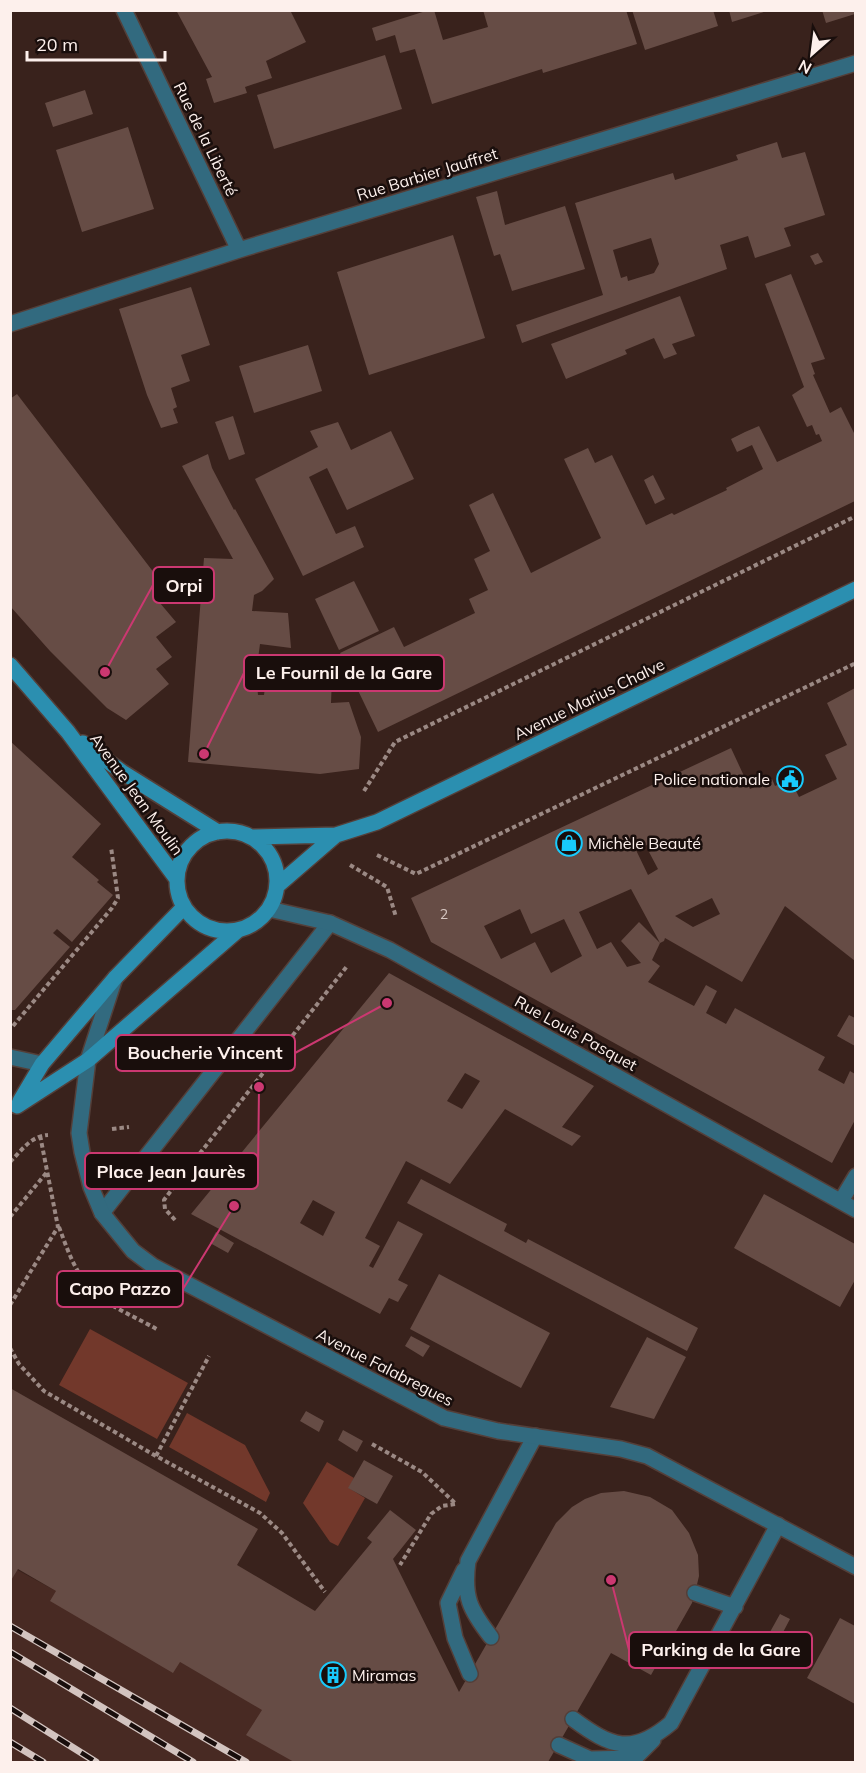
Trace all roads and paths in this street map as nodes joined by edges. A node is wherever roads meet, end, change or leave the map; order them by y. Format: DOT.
graph roads {
  1 [pos="124,10"];
  2 [pos="855,63"];
  3 [pos="239,250"];
  4 [pos="10,324"];
  5 [pos="855,516"];
  6 [pos="855,589"];
  7 [pos="855,663"];
  8 [pos="10,665"];
  9 [pos="68,732"];
  10 [pos="218,831"];
  11 [pos="336,834"];
  12 [pos="252,837"];
  13 [pos="111,841"];
  14 [pos="176,878"];
  15 [pos="277,886"];
  16 [pos="183,908"];
  17 [pos="269,909"];
  18 [pos="330,923"];
  19 [pos="237,931"];
  20 [pos="115,978"];
  21 [pos="10,1029"];
  22 [pos="10,1057"];
  23 [pos="88,1060"];
  24 [pos="42,1064"];
  25 [pos="14,1109"];
  26 [pos="40,1135"];
  27 [pos="10,1162"];
  28 [pos="186,1171"];
  29 [pos="47,1172"];
  30 [pos="855,1176"];
  31 [pos="841,1202"];
  32 [pos="855,1210"];
  33 [pos="102,1213"];
  34 [pos="10,1218"];
  35 [pos="175,1220"];
  36 [pos="58,1227"];
  37 [pos="10,1305"];
  38 [pos="158,1330"];
  39 [pos="10,1348"];
  40 [pos="209,1356"];
  41 [pos="535,1436"];
  42 [pos="372,1444"];
  43 [pos="156,1456"];
  44 [pos="778,1525"];
  45 [pos="468,1561"];
  46 [pos="400,1565"];
  47 [pos="855,1567"];
  48 [pos="325,1592"];
  49 [pos="695,1593"];
  50 [pos="735,1607"];
  51 [pos="491,1637"];
  52 [pos="470,1674"];
  53 [pos="573,1719"];
  54 [pos="671,1723"];
  55 [pos="559,1745"];
  1 -- 3 [label="street, Rue de la Liberté"];
  2 -- 3 [label="street, Rue Barbier Jauffret"];
  3 -- 4 [label="street, Rue Barbier Jauffret"];
  5 -- 11 [label="path"];
  6 -- 11 [label="main road, Avenue Marius Chalve"];
  7 -- 11 [label="path"];
  8 -- 9 [label="main road, Avenue Jean Moulin"];
  9 -- 10 [label="main road, Avenue Jean Moulin"];
  9 -- 14 [label="main road, Avenue Jean Moulin"];
  10 -- 12 [label="main road"];
  10 -- 14 [label="main road"];
  11 -- 12 [label="main road, Avenue Marius Chalve"];
  11 -- 15 [label="main road, Avenue Marius Chalve"];
  12 -- 15 [label="main road"];
  13 -- 21 [label="path"];
  14 -- 16 [label="main road"];
  15 -- 17 [label="main road"];
  16 -- 19 [label="main road"];
  16 -- 20 [label="main road"];
  17 -- 18 [label="street, Rue Louis Pasquet"];
  17 -- 19 [label="main road"];
  18 -- 31 [label="street, Rue Louis Pasquet"];
  18 -- 33 [label="street"];
  19 -- 23 [label="main road"];
  20 -- 23 [label="street, Avenue Falabregues"];
  20 -- 24 [label="main road"];
  22 -- 24 [label="street"];
  23 -- 25 [label="main road"];
  23 -- 33 [label="street, Avenue Falabregues"];
  24 -- 25 [label="main road"];
  25 -- 26 [label="path"];
  26 -- 27 [label="path"];
  26 -- 29 [label="path"];
  28 -- 35 [label="path"];
  29 -- 34 [label="path"];
  29 -- 36 [label="path"];
  30 -- 31 [label="street"];
  31 -- 32 [label="street, Rue Louis Pasquet"];
  33 -- 41 [label="street, Avenue Falabregues"];
  36 -- 37 [label="path"];
  36 -- 38 [label="path"];
  39 -- 43 [label="path"];
  40 -- 43 [label="path"];
  41 -- 44 [label="street, Avenue Falabregues"];
  41 -- 45 [label="street"];
  42 -- 46 [label="path"];
  43 -- 48 [label="path"];
  44 -- 47 [label="street, Avenue Falabregues"];
  44 -- 50 [label="street"];
  45 -- 51 [label="street"];
  45 -- 52 [label="street"];
  49 -- 50 [label="street"];
  50 -- 54 [label="street"];
  53 -- 54 [label="street"];
  54 -- 55 [label="street"];
}
